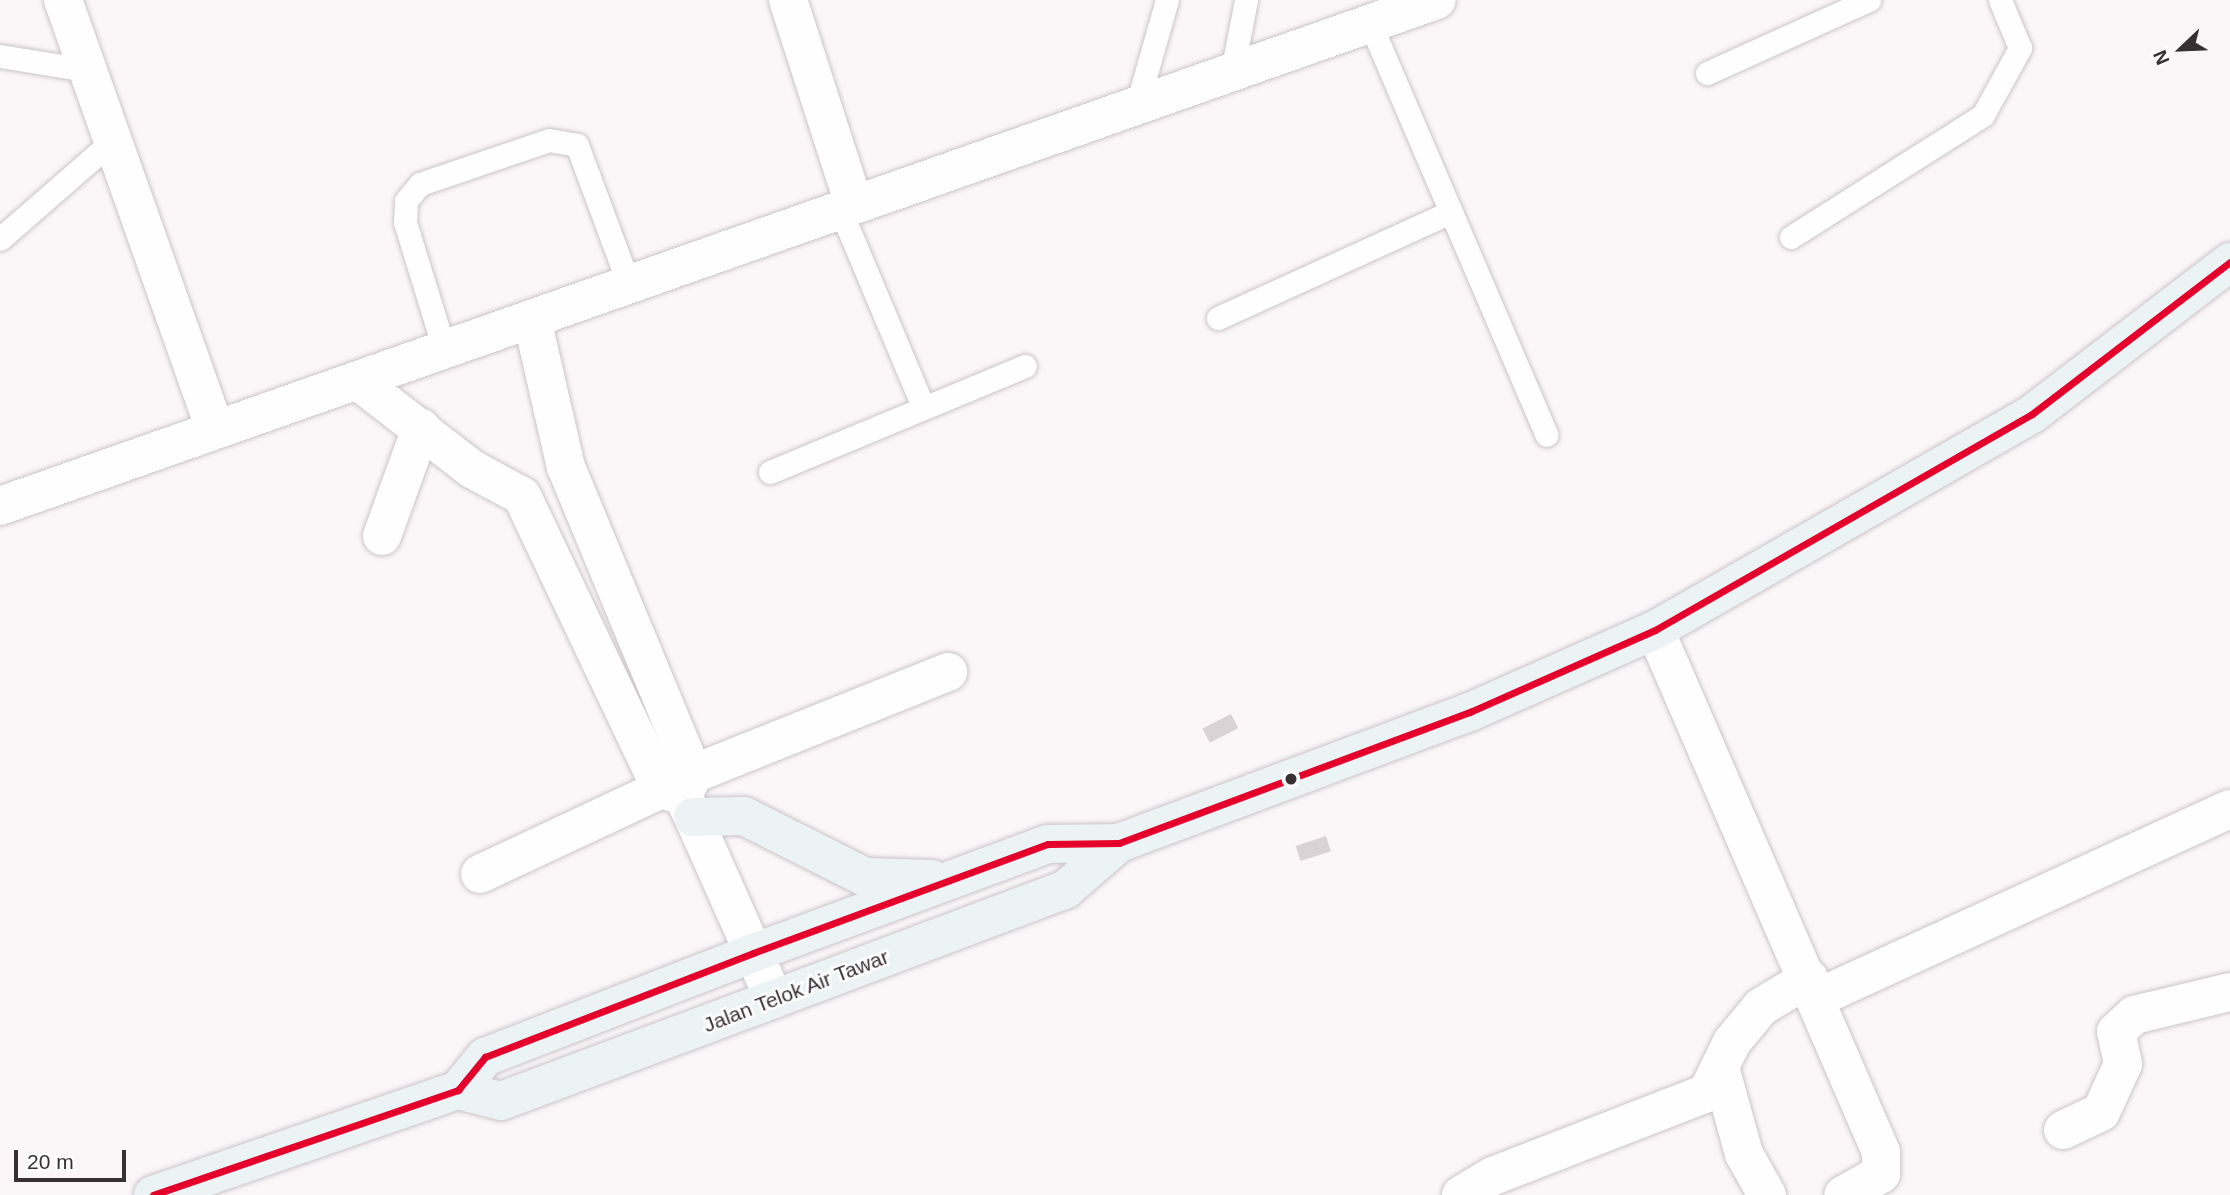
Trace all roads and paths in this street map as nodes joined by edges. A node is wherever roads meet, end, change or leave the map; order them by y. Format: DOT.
graph roads {
  1 [pos="63,0"];
  2 [pos="788,0"];
  3 [pos="1167,0"];
  4 [pos="1247,0"];
  5 [pos="1437,0"];
  6 [pos="1868,0"];
  7 [pos="2000,0"];
  8 [pos="1370,23"];
  9 [pos="0,56"];
  10 [pos="86,70"];
  11 [pos="1232,72"];
  12 [pos="1707,73"];
  13 [pos="1137,105"];
  14 [pos="111,142"];
  15 [pos="847,206"];
  16 [pos="1451,212"];
  17 [pos="1791,237"];
  18 [pos="0,239"];
  19 [pos="2230,262"];
  20 [pos="628,282"];
  21 [pos="1218,318"];
  22 [pos="532,319"];
  23 [pos="445,352"];
  24 [pos="1025,366"];
  25 [pos="358,381"];
  26 [pos="923,406"];
  27 [pos="421,428"];
  28 [pos="215,430"];
  29 [pos="1547,435"];
  30 [pos="566,467"];
  31 [pos="769,472"];
  32 [pos="522,496"];
  33 [pos="0,506"];
  34 [pos="383,536"];
  35 [pos="1655,630"];
  36 [pos="948,672"];
  37 [pos="683,794"];
  38 [pos="2230,809"];
  39 [pos="1119,843"];
  40 [pos="480,874"];
  41 [pos="955,879"];
  42 [pos="753,953"];
  43 [pos="1813,988"];
  44 [pos="2230,992"];
  45 [pos="774,999"];
  46 [pos="1721,1071"];
  47 [pos="458,1090"];
  48 [pos="2063,1129"];
  49 [pos="153,1195"];
  50 [pos="1461,1195"];
  51 [pos="1767,1195"];
  52 [pos="1843,1195"];
  1 -- 10 [label="street"];
  2 -- 15 [label="street"];
  3 -- 13 [label="lane"];
  4 -- 11 [label="lane"];
  5 -- 8 [label="street"];
  6 -- 12 [label="lane"];
  7 -- 17 [label="lane"];
  8 -- 11 [label="street"];
  8 -- 16 [label="lane"];
  9 -- 10 [label="lane"];
  10 -- 14 [label="street"];
  11 -- 13 [label="street"];
  13 -- 15 [label="street"];
  14 -- 18 [label="lane"];
  14 -- 28 [label="street"];
  15 -- 20 [label="street"];
  15 -- 26 [label="lane"];
  16 -- 21 [label="lane"];
  16 -- 29 [label="lane"];
  19 -- 35 [label="main road, Jalan Telok Air Tawar"];
  20 -- 22 [label="street"];
  20 -- 23 [label="lane"];
  22 -- 23 [label="street"];
  22 -- 30 [label="street"];
  23 -- 25 [label="street"];
  24 -- 26 [label="lane"];
  25 -- 27 [label="street"];
  25 -- 28 [label="street"];
  26 -- 31 [label="lane"];
  27 -- 32 [label="street"];
  27 -- 34 [label="street"];
  28 -- 33 [label="street"];
  30 -- 32 [label="street"];
  30 -- 37 [label="street"];
  32 -- 37 [label="street"];
  35 -- 39 [label="main road, Jalan Telok Air Tawar"];
  35 -- 43 [label="street"];
  36 -- 37 [label="street"];
  37 -- 40 [label="street"];
  37 -- 41 [label="main road"];
  37 -- 42 [label="street"];
  38 -- 43 [label="street"];
  39 -- 41 [label="main road, Jalan Telok Air Tawar"];
  39 -- 45 [label="main road, Jalan Telok Air Tawar"];
  41 -- 42 [label="main road, Jalan Telok Air Tawar"];
  42 -- 45 [label="street"];
  42 -- 47 [label="main road, Jalan Telok Air Tawar"];
  43 -- 46 [label="street"];
  43 -- 52 [label="street"];
  44 -- 48 [label="street"];
  45 -- 47 [label="main road, Jalan Telok Air Tawar"];
  46 -- 50 [label="street"];
  46 -- 51 [label="street"];
  47 -- 49 [label="main road"];
}
